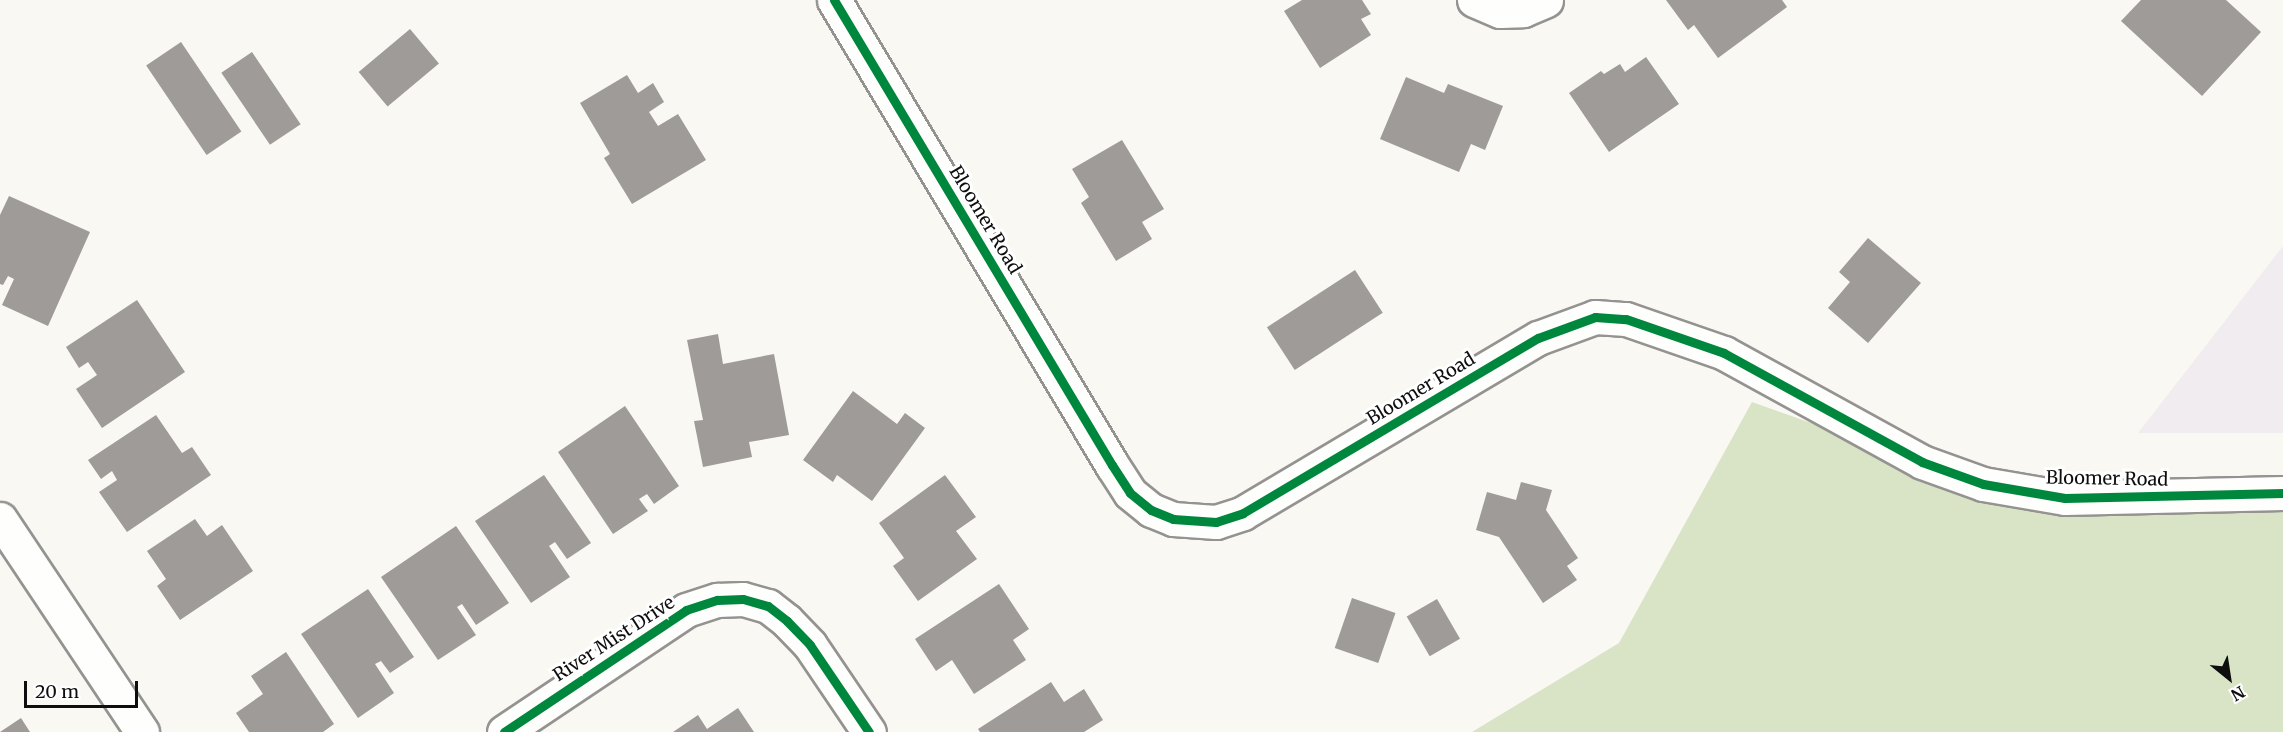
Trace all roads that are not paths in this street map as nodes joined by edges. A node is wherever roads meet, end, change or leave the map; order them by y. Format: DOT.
graph roads {
  1 [pos="834,0"];
  2 [pos="1474,0"];
  3 [pos="1546,0"];
  4 [pos="2283,492"];
  5 [pos="0,519"];
  6 [pos="142,732"];
  7 [pos="504,732"];
  8 [pos="868,732"];
  1 -- 4 [label="street, Bloomer Road"];
  2 -- 3 [label="street"];
  5 -- 6 [label="street"];
  7 -- 8 [label="street, River Mist Drive"];
}
